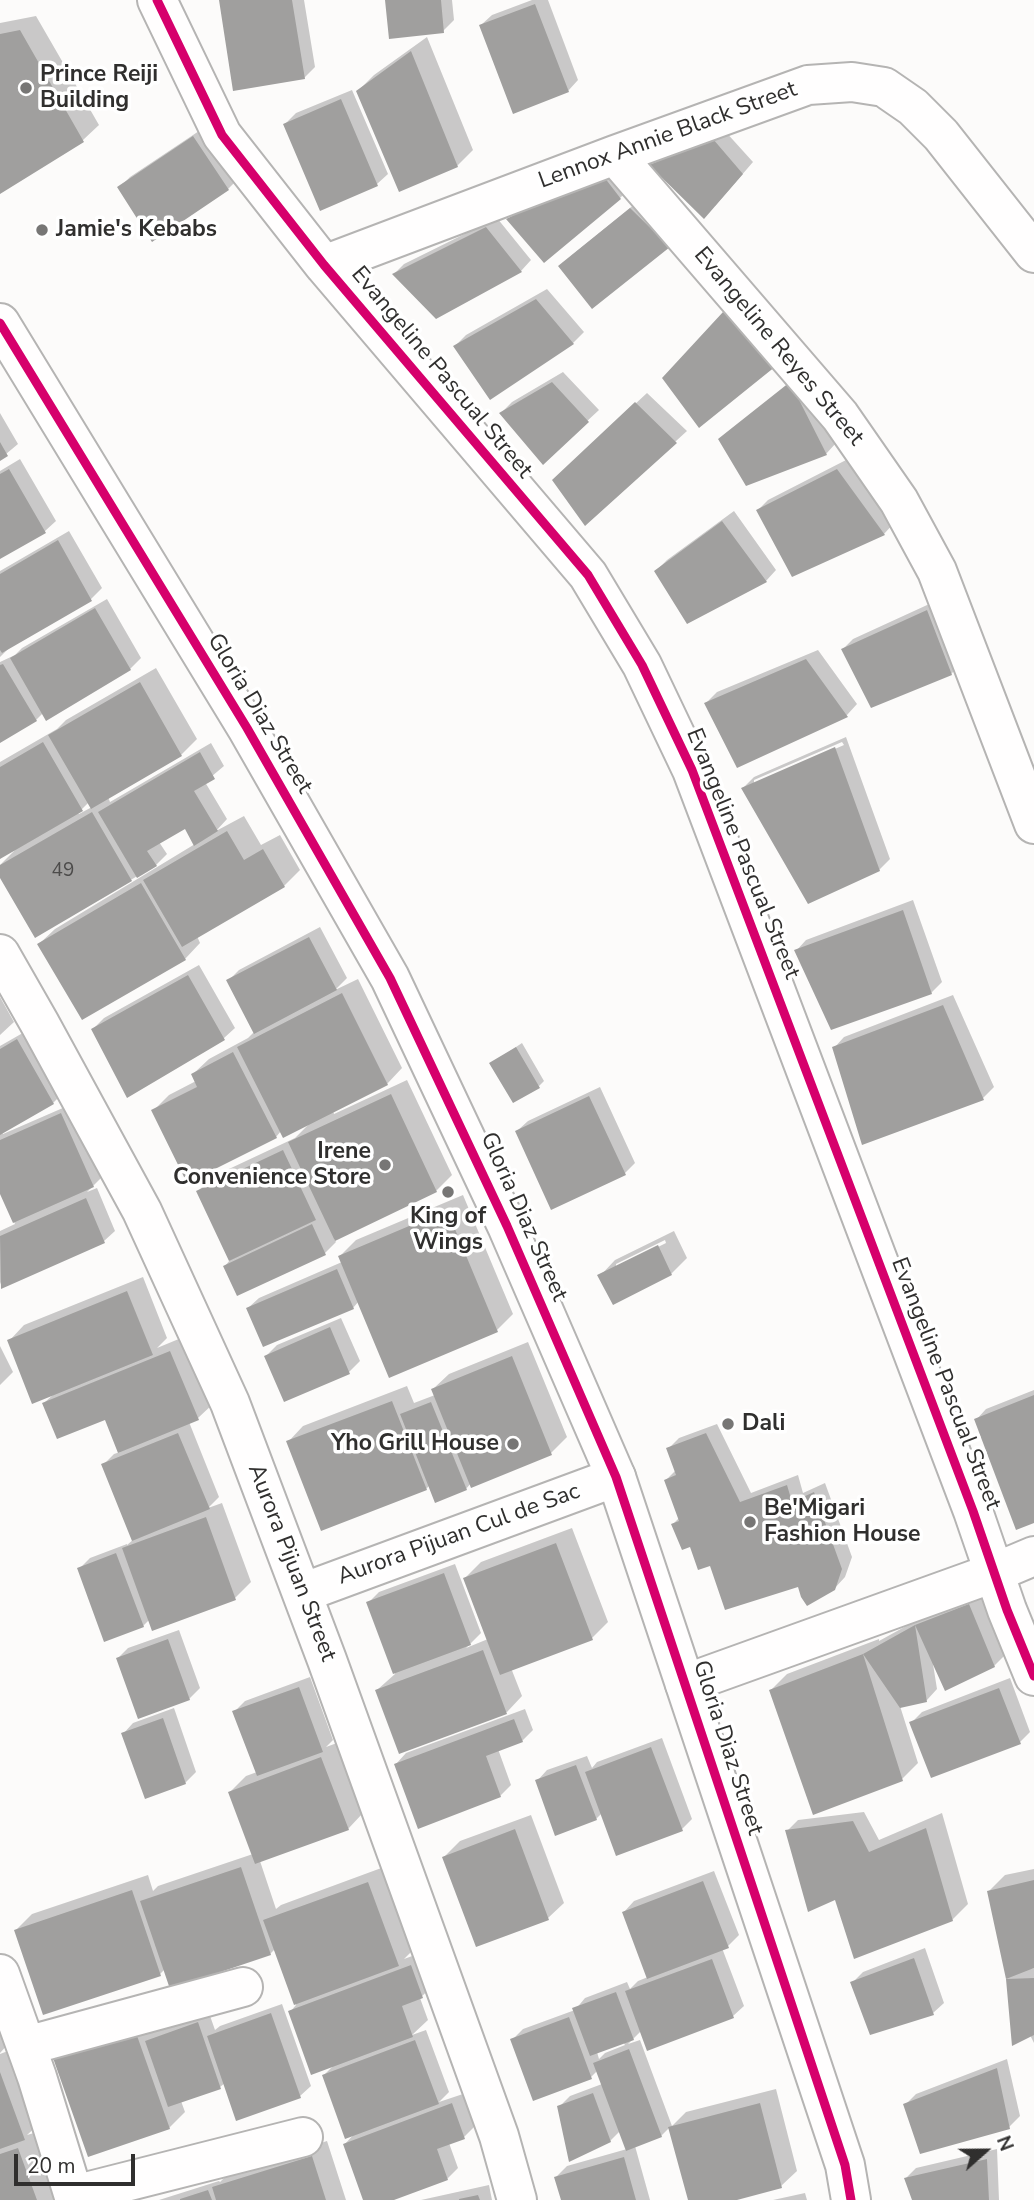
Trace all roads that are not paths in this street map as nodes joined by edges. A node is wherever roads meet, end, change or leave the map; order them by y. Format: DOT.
graph roads {
  1 [pos="157,0"];
  2 [pos="615,155"];
  3 [pos="1034,253"];
  4 [pos="324,265"];
  5 [pos="0,323"];
  6 [pos="1034,824"];
  7 [pos="0,954"];
  8 [pos="616,1477"];
  9 [pos="1034,1556"];
  10 [pos="996,1572"];
  11 [pos="302,1593"];
  12 [pos="1034,1676"];
  13 [pos="685,1684"];
  14 [pos="0,1974"];
  15 [pos="243,1987"];
  16 [pos="26,2046"];
  17 [pos="303,2137"];
  18 [pos="74,2197"];
  19 [pos="517,2200"];
  20 [pos="851,2200"];
  1 -- 4 [label="street, Evangeline Pascual Street"];
  2 -- 3 [label="street, Lennox Annie Black Street"];
  2 -- 4 [label="street, Lennox Annie Black Street"];
  2 -- 6 [label="street, Evangeline Reyes Street"];
  4 -- 10 [label="street, Evangeline Pascual Street"];
  5 -- 8 [label="street, Gloria Diaz Street"];
  7 -- 11 [label="street, Aurora Pijuan Street"];
  8 -- 11 [label="street, Aurora Pijuan Cul de Sac"];
  8 -- 13 [label="street, Gloria Diaz Street"];
  9 -- 10 [label="street"];
  10 -- 12 [label="street, Evangeline Pascual Street"];
  10 -- 13 [label="street"];
  11 -- 19 [label="street, Aurora Pijuan Street"];
  13 -- 20 [label="street, Gloria Diaz Street"];
  14 -- 16 [label="street"];
  15 -- 16 [label="street"];
  16 -- 18 [label="street"];
  17 -- 18 [label="street"];
}
